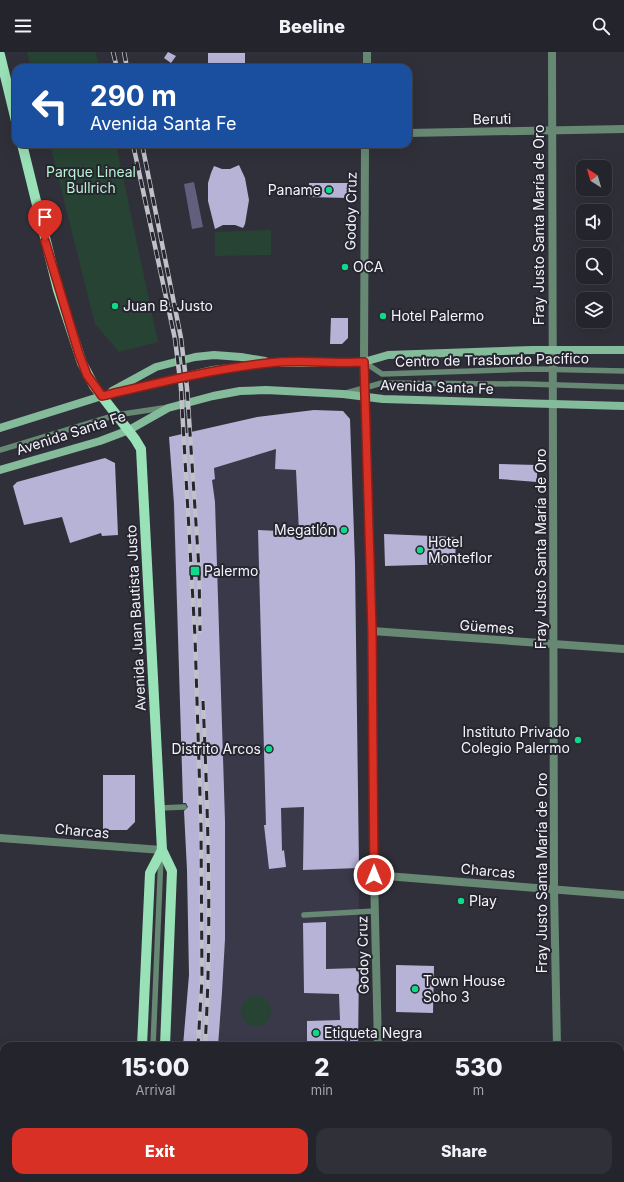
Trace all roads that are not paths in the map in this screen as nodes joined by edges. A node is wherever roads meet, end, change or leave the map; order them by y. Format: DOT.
graph roads {
  1 [pos="367,52"];
  2 [pos="552,52"];
  3 [pos="0,55"];
  4 [pos="367,64"];
  5 [pos="12,104"];
  6 [pos="624,129"];
  7 [pos="552,131"];
  8 [pos="412,133"];
  9 [pos="23,148"];
  10 [pos="365,148"];
  11 [pos="553,350"];
  12 [pos="624,350"];
  13 [pos="364,362"];
  14 [pos="271,363"];
  15 [pos="553,370"];
  16 [pos="624,371"];
  17 [pos="553,385"];
  18 [pos="365,388"];
  19 [pos="624,388"];
  20 [pos="343,394"];
  21 [pos="102,396"];
  22 [pos="365,397"];
  23 [pos="554,403"];
  24 [pos="624,406"];
  25 [pos="168,408"];
  26 [pos="116,415"];
  27 [pos="0,428"];
  28 [pos="129,430"];
  29 [pos="0,450"];
  30 [pos="0,470"];
  31 [pos="372,631"];
  32 [pos="554,644"];
  33 [pos="624,649"];
  34 [pos="184,807"];
  35 [pos="160,808"];
  36 [pos="0,838"];
  37 [pos="162,850"];
  38 [pos="374,875"];
  39 [pos="554,889"];
  40 [pos="624,895"];
  41 [pos="375,911"];
  42 [pos="304,915"];
  43 [pos="142,1042"];
  44 [pos="153,1042"];
  45 [pos="165,1042"];
  46 [pos="378,1042"];
  47 [pos="557,1042"];
  1 -- 4 [label="street"];
  2 -- 7 [label="street, Fray Justo Santa María de Oro"];
  3 -- 5 [label="main road"];
  6 -- 7 [label="street, Beruti"];
  7 -- 8 [label="street, Beruti"];
  7 -- 11 [label="street, Fray Justo Santa María de Oro"];
  9 -- 21 [label="main road, Avenida Juan Bautista Justo"];
  10 -- 13 [label="street, Godoy Cruz"];
  11 -- 12 [label="main road, Avenida Santa Fe"];
  11 -- 13 [label="main road, Avenida Santa Fe"];
  11 -- 15 [label="street, Fray Justo Santa María de Oro"];
  13 -- 14 [label="main road, Avenida Santa Fe"];
  13 -- 15 [label="lane, Centro de Trasbordo Pacífico"];
  13 -- 18 [label="street, Godoy Cruz"];
  14 -- 21 [label="main road, Avenida Santa Fe"];
  14 -- 21 [label="main road, Avenida Santa Fe"];
  15 -- 16 [label="lane, Centro de Trasbordo Pacífico"];
  15 -- 17 [label="street, Fray Justo Santa María de Oro"];
  17 -- 18 [label="lane, Centro de Trasbordo Pacífico"];
  17 -- 19 [label="lane, Centro de Trasbordo Pacífico"];
  17 -- 23 [label="street, Fray Justo Santa María de Oro"];
  18 -- 20 [label="lane, Centro de Trasbordo Pacífico"];
  18 -- 22 [label="street, Godoy Cruz"];
  20 -- 22 [label="main road, Avenida Santa Fe"];
  20 -- 25 [label="main road, Avenida Santa Fe"];
  21 -- 26 [label="main road, Avenida Juan Bautista Justo"];
  21 -- 27 [label="main road, Avenida Santa Fe"];
  22 -- 23 [label="main road, Avenida Santa Fe"];
  22 -- 31 [label="street, Godoy Cruz"];
  23 -- 24 [label="main road, Avenida Santa Fe"];
  23 -- 32 [label="street, Fray Justo Santa María de Oro"];
  25 -- 26 [label="lane"];
  25 -- 28 [label="main road, Avenida Santa Fe"];
  26 -- 28 [label="main road, Avenida Juan Bautista Justo"];
  26 -- 29 [label="lane"];
  28 -- 30 [label="main road, Avenida Santa Fe"];
  28 -- 35 [label="main road, Avenida Juan Bautista Justo"];
  31 -- 32 [label="street, Güemes"];
  31 -- 38 [label="street, Godoy Cruz"];
  32 -- 33 [label="street, Güemes"];
  32 -- 39 [label="street, Fray Justo Santa María de Oro"];
  34 -- 35 [label="lane"];
  35 -- 37 [label="main road, Avenida Juan Bautista Justo"];
  36 -- 37 [label="street, Charcas"];
  37 -- 43 [label="main road"];
  37 -- 44 [label="lane"];
  37 -- 45 [label="main road, Avenida Juan Bautista Justo"];
  38 -- 39 [label="street, Charcas"];
  38 -- 41 [label="street, Godoy Cruz"];
  39 -- 40 [label="street, Charcas"];
  39 -- 47 [label="street, Fray Justo Santa María de Oro"];
  41 -- 42 [label="lane"];
  41 -- 46 [label="street, Godoy Cruz"];
}
